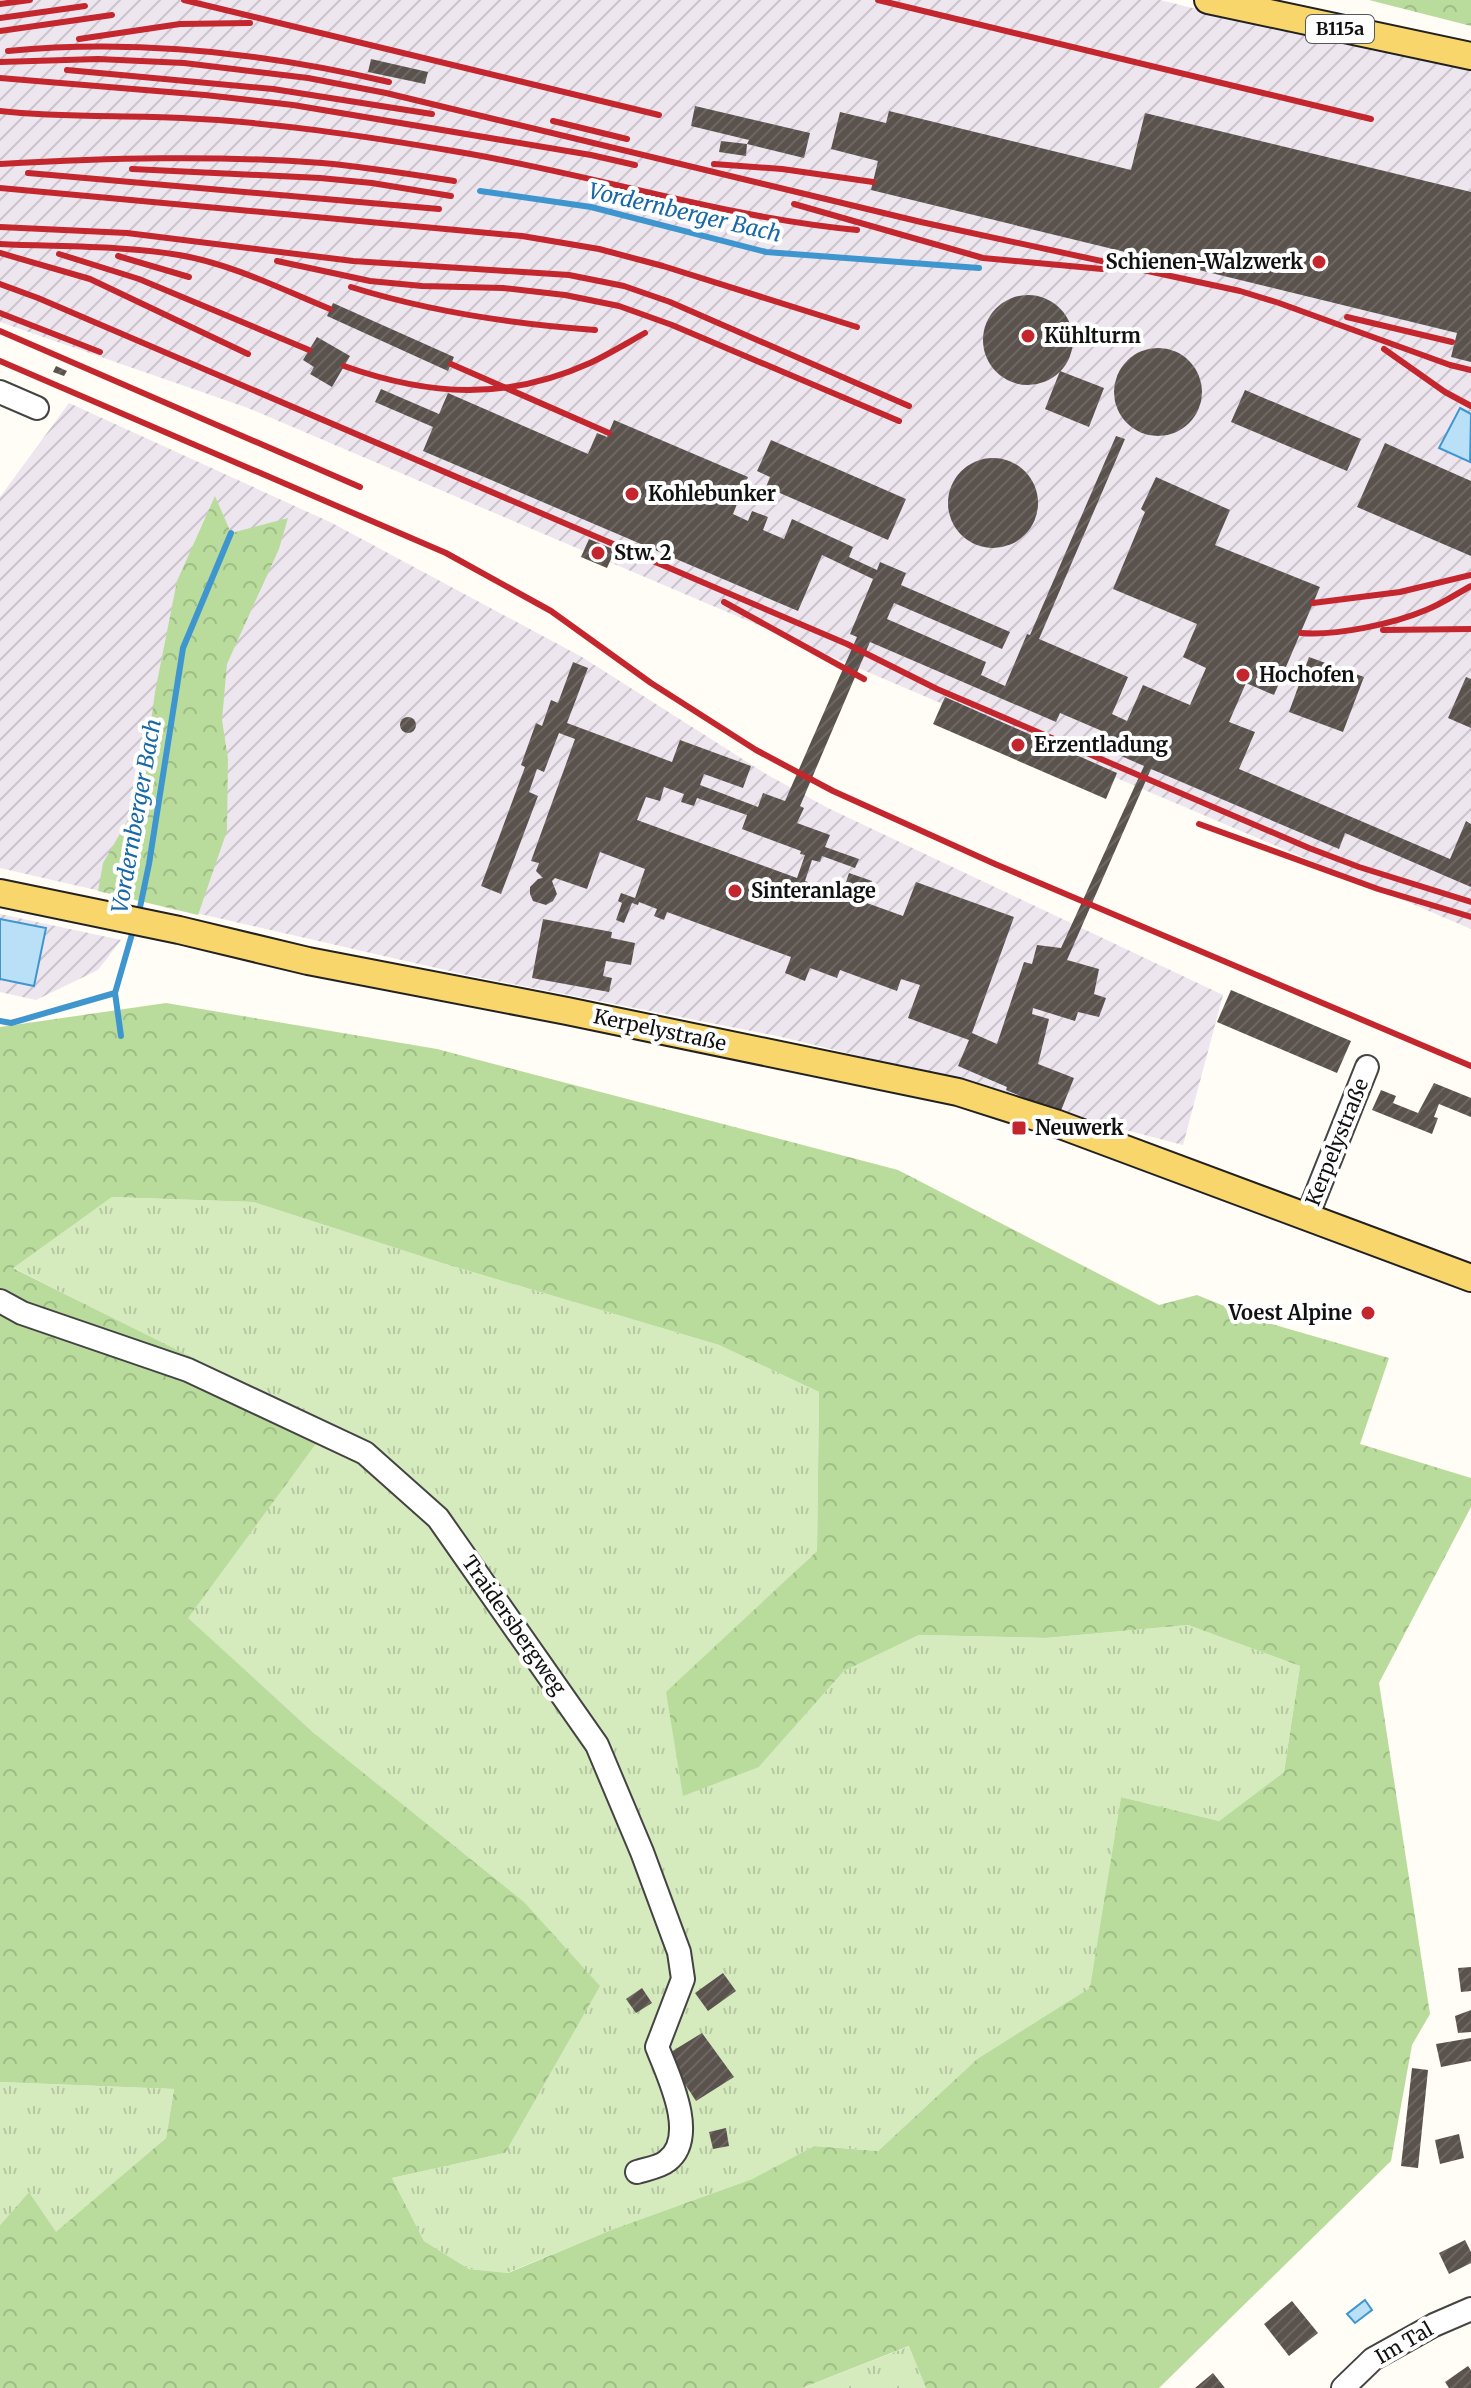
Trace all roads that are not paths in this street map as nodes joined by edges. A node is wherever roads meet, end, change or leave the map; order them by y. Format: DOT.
graph roads {
  1 [pos="1208,0"];
  2 [pos="1471,56"];
  3 [pos="0,392"];
  4 [pos="37,408"];
  5 [pos="0,893"];
  6 [pos="1367,1067"];
  7 [pos="1307,1217"];
  8 [pos="1471,1278"];
  9 [pos="0,1301"];
  10 [pos="637,2172"];
  11 [pos="1471,2309"];
  12 [pos="1343,2388"];
  1 -- 2 [label="main road, B115a"];
  3 -- 4 [label="street"];
  5 -- 7 [label="main road, Kerpelystraße"];
  6 -- 7 [label="street, Kerpelystraße"];
  7 -- 8 [label="main road, Kerpelystraße"];
  9 -- 10 [label="street, Traidersbergweg"];
  11 -- 12 [label="street, Im Tal"];
}
